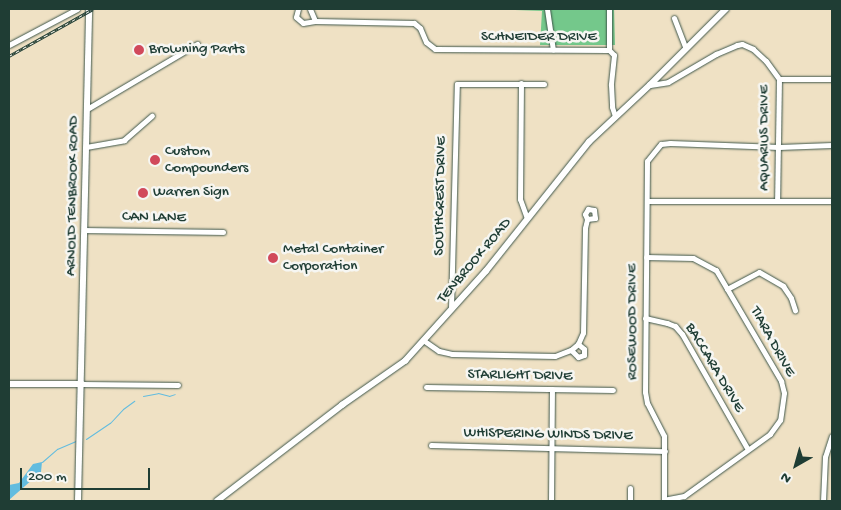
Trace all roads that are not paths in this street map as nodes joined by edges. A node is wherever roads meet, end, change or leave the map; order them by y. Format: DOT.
graph roads {
  1 [pos="78,9"];
  2 [pos="89,9"];
  3 [pos="298,9"];
  4 [pos="310,9"];
  5 [pos="548,9"];
  6 [pos="609,9"];
  7 [pos="726,9"];
  8 [pos="71,10"];
  9 [pos="674,18"];
  10 [pos="315,21"];
  11 [pos="197,44"];
  12 [pos="9,45"];
  13 [pos="686,47"];
  14 [pos="553,50"];
  15 [pos="609,50"];
  16 [pos="778,79"];
  17 [pos="832,80"];
  18 [pos="521,83"];
  19 [pos="544,84"];
  20 [pos="650,85"];
  21 [pos="87,109"];
  22 [pos="152,116"];
  23 [pos="615,116"];
  24 [pos="832,145"];
  25 [pos="86,147"];
  26 [pos="779,147"];
  27 [pos="647,201"];
  28 [pos="832,201"];
  29 [pos="777,202"];
  30 [pos="527,218"];
  31 [pos="587,219"];
  32 [pos="85,230"];
  33 [pos="223,232"];
  34 [pos="646,257"];
  35 [pos="727,289"];
  36 [pos="451,308"];
  37 [pos="795,310"];
  38 [pos="645,318"];
  39 [pos="423,340"];
  40 [pos="578,344"];
  41 [pos="571,350"];
  42 [pos="9,384"];
  43 [pos="82,384"];
  44 [pos="178,385"];
  45 [pos="426,387"];
  46 [pos="552,389"];
  47 [pos="613,390"];
  48 [pos="832,436"];
  49 [pos="431,445"];
  50 [pos="552,447"];
  51 [pos="747,448"];
  52 [pos="665,451"];
  53 [pos="630,488"];
  54 [pos="78,501"];
  55 [pos="217,501"];
  56 [pos="551,501"];
  57 [pos="630,501"];
  58 [pos="664,501"];
  59 [pos="823,501"];
  1 -- 8 [label="street"];
  2 -- 21 [label="street, ARNOLD TENBROOK ROAD"];
  3 -- 10 [label="street"];
  4 -- 10 [label="street"];
  5 -- 14 [label="street"];
  6 -- 15 [label="street"];
  7 -- 13 [label="street, TENBROOK ROAD"];
  8 -- 12 [label="street"];
  9 -- 13 [label="street"];
  10 -- 14 [label="street, SCHNEIDER DRIVE"];
  11 -- 21 [label="street"];
  13 -- 20 [label="street, TENBROOK ROAD"];
  14 -- 15 [label="street, SCHNEIDER DRIVE"];
  15 -- 23 [label="street, SCHNEIDER DRIVE"];
  16 -- 17 [label="street"];
  16 -- 20 [label="street, AQUARIUS DRIVE"];
  16 -- 26 [label="street, AQUARIUS DRIVE"];
  18 -- 19 [label="street"];
  18 -- 30 [label="street"];
  18 -- 36 [label="street, SOUTHCREST DRIVE"];
  20 -- 23 [label="street, TENBROOK ROAD"];
  21 -- 25 [label="street, ARNOLD TENBROOK ROAD"];
  22 -- 25 [label="street"];
  23 -- 30 [label="street, TENBROOK ROAD"];
  24 -- 26 [label="street"];
  25 -- 32 [label="street, ARNOLD TENBROOK ROAD"];
  26 -- 27 [label="street, ROSEWOOD DRIVE"];
  26 -- 29 [label="street, AQUARIUS DRIVE"];
  27 -- 29 [label="street"];
  27 -- 34 [label="street, ROSEWOOD DRIVE"];
  28 -- 29 [label="street"];
  30 -- 36 [label="street, TENBROOK ROAD"];
  31 -- 40 [label="street"];
  32 -- 33 [label="street, CAN LANE"];
  32 -- 43 [label="street, ARNOLD TENBROOK ROAD"];
  34 -- 35 [label="street, TIARA DRIVE"];
  34 -- 38 [label="street, ROSEWOOD DRIVE"];
  35 -- 37 [label="street"];
  35 -- 51 [label="street, TIARA DRIVE"];
  36 -- 39 [label="street, TENBROOK ROAD"];
  38 -- 51 [label="street, BACCARA DRIVE"];
  38 -- 52 [label="street, ROSEWOOD DRIVE"];
  39 -- 41 [label="street"];
  39 -- 55 [label="street, TENBROOK ROAD"];
  40 -- 41 [label="street"];
  40 -- 41 [label="street"];
  42 -- 43 [label="street"];
  43 -- 44 [label="street"];
  43 -- 54 [label="street, ARNOLD TENBROOK ROAD"];
  45 -- 46 [label="street, STARLIGHT DRIVE"];
  46 -- 47 [label="street, STARLIGHT DRIVE"];
  46 -- 50 [label="street"];
  48 -- 59 [label="street"];
  49 -- 50 [label="street, WHISPERING WINDS DRIVE"];
  50 -- 52 [label="street, WHISPERING WINDS DRIVE"];
  50 -- 56 [label="street"];
  51 -- 58 [label="street, TIARA DRIVE"];
  52 -- 58 [label="street, ROSEWOOD DRIVE"];
  53 -- 57 [label="street"];
}
